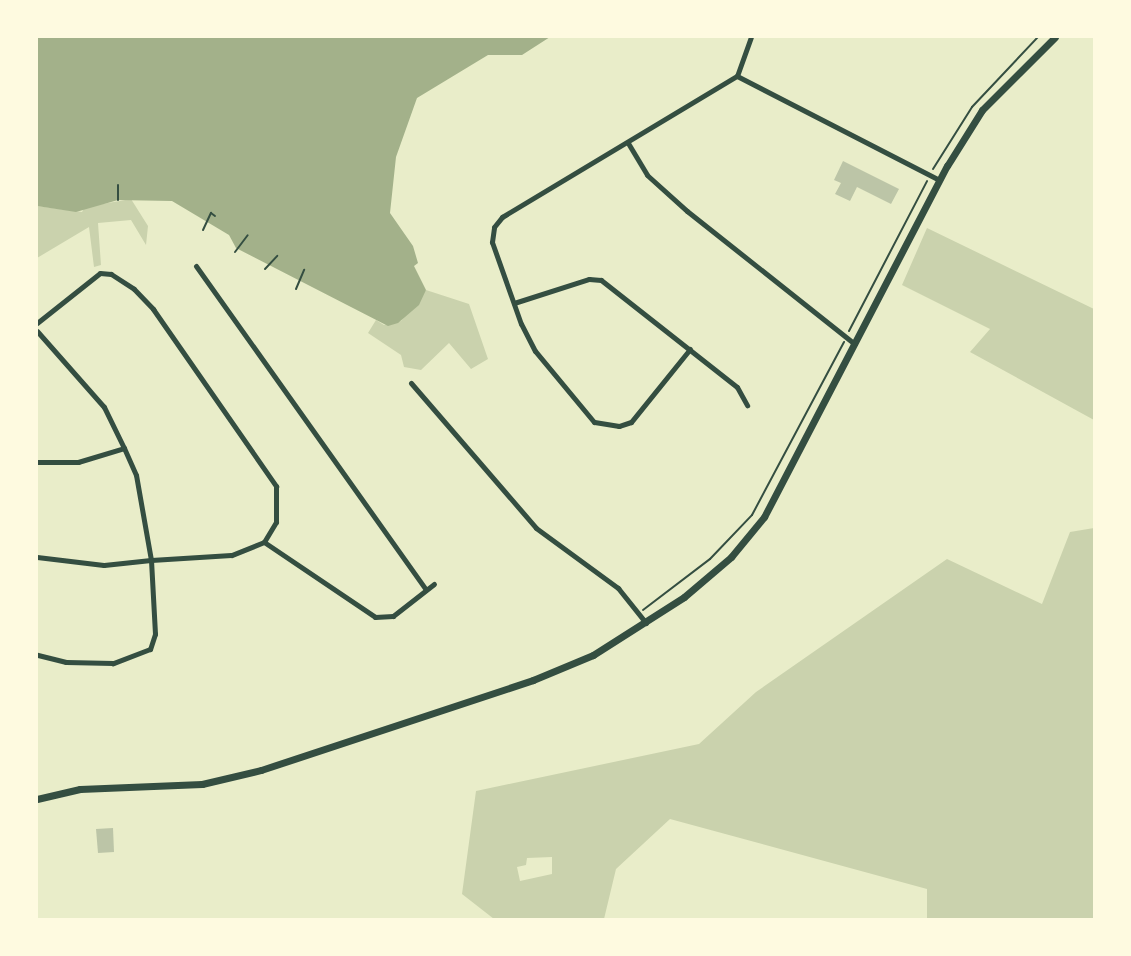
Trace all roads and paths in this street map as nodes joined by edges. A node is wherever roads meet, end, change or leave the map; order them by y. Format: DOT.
graph roads {
  1 [pos="751,37"];
  2 [pos="1055,37"];
  3 [pos="737,76"];
  4 [pos="628,143"];
  5 [pos="939,180"];
  6 [pos="118,185"];
  7 [pos="118,200"];
  8 [pos="215,216"];
  9 [pos="203,230"];
  10 [pos="248,235"];
  11 [pos="235,252"];
  12 [pos="277,256"];
  13 [pos="197,266"];
  14 [pos="265,269"];
  15 [pos="304,270"];
  16 [pos="296,289"];
  17 [pos="514,303"];
  18 [pos="37,323"];
  19 [pos="37,331"];
  20 [pos="855,344"];
  21 [pos="690,349"];
  22 [pos="411,383"];
  23 [pos="747,405"];
  24 [pos="124,448"];
  25 [pos="37,462"];
  26 [pos="264,542"];
  27 [pos="37,556"];
  28 [pos="151,560"];
  29 [pos="434,584"];
  30 [pos="426,590"];
  31 [pos="646,623"];
  32 [pos="37,655"];
  33 [pos="37,799"];
  1 -- 3 [label="street"];
  2 -- 5 [label="main road"];
  3 -- 4 [label="street"];
  3 -- 5 [label="street"];
  4 -- 17 [label="street"];
  4 -- 20 [label="street"];
  5 -- 20 [label="main road"];
  6 -- 7 [label="path"];
  8 -- 9 [label="path"];
  10 -- 11 [label="path"];
  12 -- 14 [label="path"];
  13 -- 30 [label="street"];
  15 -- 16 [label="path"];
  17 -- 21 [label="street"];
  17 -- 21 [label="street"];
  18 -- 26 [label="street"];
  19 -- 24 [label="street"];
  20 -- 31 [label="main road"];
  21 -- 23 [label="street"];
  22 -- 31 [label="street"];
  24 -- 25 [label="street"];
  24 -- 28 [label="street"];
  26 -- 28 [label="street"];
  26 -- 30 [label="street"];
  27 -- 28 [label="street"];
  28 -- 32 [label="street"];
  29 -- 30 [label="street"];
  31 -- 33 [label="main road"];
}
